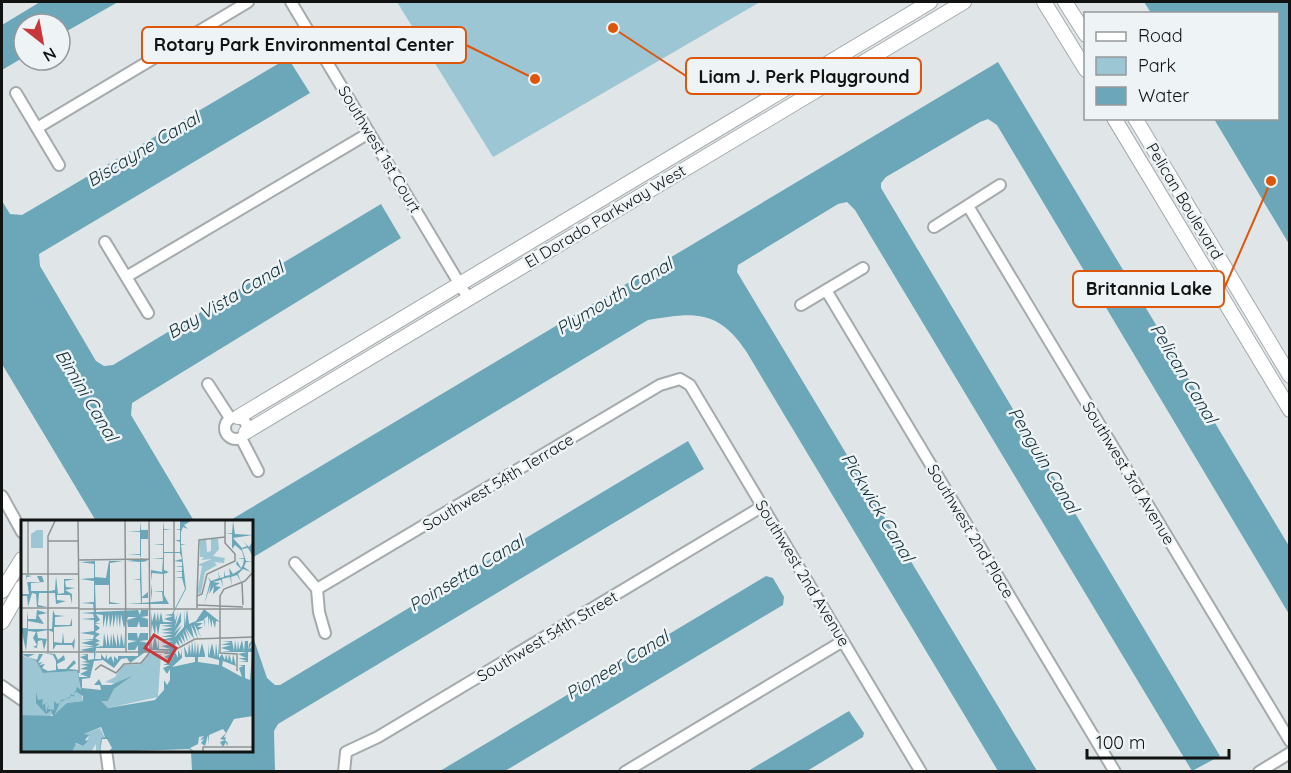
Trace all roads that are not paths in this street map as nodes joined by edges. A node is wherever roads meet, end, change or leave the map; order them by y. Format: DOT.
graph roads {
  1 [pos="248,2"];
  2 [pos="291,2"];
  3 [pos="930,2"];
  4 [pos="964,2"];
  5 [pos="1044,2"];
  6 [pos="1065,2"];
  7 [pos="1084,32"];
  8 [pos="838,57"];
  9 [pos="1084,67"];
  10 [pos="847,72"];
  11 [pos="16,93"];
  12 [pos="1115,120"];
  13 [pos="1136,120"];
  14 [pos="37,128"];
  15 [pos="369,133"];
  16 [pos="60,165"];
  17 [pos="1000,185"];
  18 [pos="968,206"];
  19 [pos="934,227"];
  20 [pos="105,242"];
  21 [pos="863,268"];
  22 [pos="126,277"];
  23 [pos="460,284"];
  24 [pos="826,290"];
  25 [pos="468,298"];
  26 [pos="801,305"];
  27 [pos="148,313"];
  28 [pos="1290,376"];
  29 [pos="680,379"];
  30 [pos="207,384"];
  31 [pos="1287,401"];
  32 [pos="234,417"];
  33 [pos="244,435"];
  34 [pos="258,471"];
  35 [pos="2,496"];
  36 [pos="763,506"];
  37 [pos="21,530"];
  38 [pos="21,561"];
  39 [pos="295,563"];
  40 [pos="21,589"];
  41 [pos="317,589"];
  42 [pos="2,591"];
  43 [pos="2,621"];
  44 [pos="325,633"];
  45 [pos="843,641"];
  46 [pos="2,686"];
  47 [pos="21,699"];
  48 [pos="1290,741"];
  49 [pos="106,752"];
  50 [pos="1290,753"];
  51 [pos="109,771"];
  52 [pos="344,771"];
  53 [pos="625,771"];
  54 [pos="921,771"];
  55 [pos="1115,771"];
  56 [pos="1259,771"];
  1 -- 14 [label="street"];
  2 -- 15 [label="street, Southwest 1st Court"];
  3 -- 8 [label="street, El Dorado Parkway West"];
  4 -- 10 [label="street, El Dorado Parkway West"];
  5 -- 9 [label="street"];
  6 -- 7 [label="street"];
  8 -- 10 [label="street"];
  8 -- 23 [label="street, El Dorado Parkway West"];
  10 -- 25 [label="street, El Dorado Parkway West"];
  11 -- 14 [label="street"];
  12 -- 31 [label="street, Pelican Boulevard"];
  13 -- 28 [label="street, Pelican Boulevard"];
  14 -- 16 [label="street"];
  15 -- 22 [label="street"];
  15 -- 23 [label="street, Southwest 1st Court"];
  17 -- 18 [label="street"];
  18 -- 19 [label="street"];
  18 -- 48 [label="street, Southwest 3rd Avenue"];
  20 -- 22 [label="street"];
  21 -- 24 [label="street"];
  22 -- 27 [label="street"];
  23 -- 25 [label="street, Southwest 1st Court"];
  23 -- 32 [label="street, El Dorado Parkway West"];
  24 -- 26 [label="street"];
  24 -- 55 [label="street, Southwest 2nd Place"];
  25 -- 33 [label="street, El Dorado Parkway West"];
  29 -- 36 [label="street, Southwest 2nd Avenue"];
  29 -- 41 [label="street, Southwest 54th Terrace"];
  30 -- 32 [label="street"];
  32 -- 33 [label="street"];
  32 -- 33 [label="street"];
  33 -- 34 [label="street"];
  35 -- 37 [label="street"];
  36 -- 45 [label="street, Southwest 2nd Avenue"];
  36 -- 52 [label="street, Southwest 54th Street"];
  38 -- 42 [label="street"];
  39 -- 41 [label="street"];
  40 -- 43 [label="street"];
  41 -- 44 [label="street"];
  45 -- 53 [label="street"];
  45 -- 54 [label="street, Southwest 2nd Avenue"];
  46 -- 47 [label="street"];
  49 -- 51 [label="street"];
  50 -- 56 [label="street"];
}
